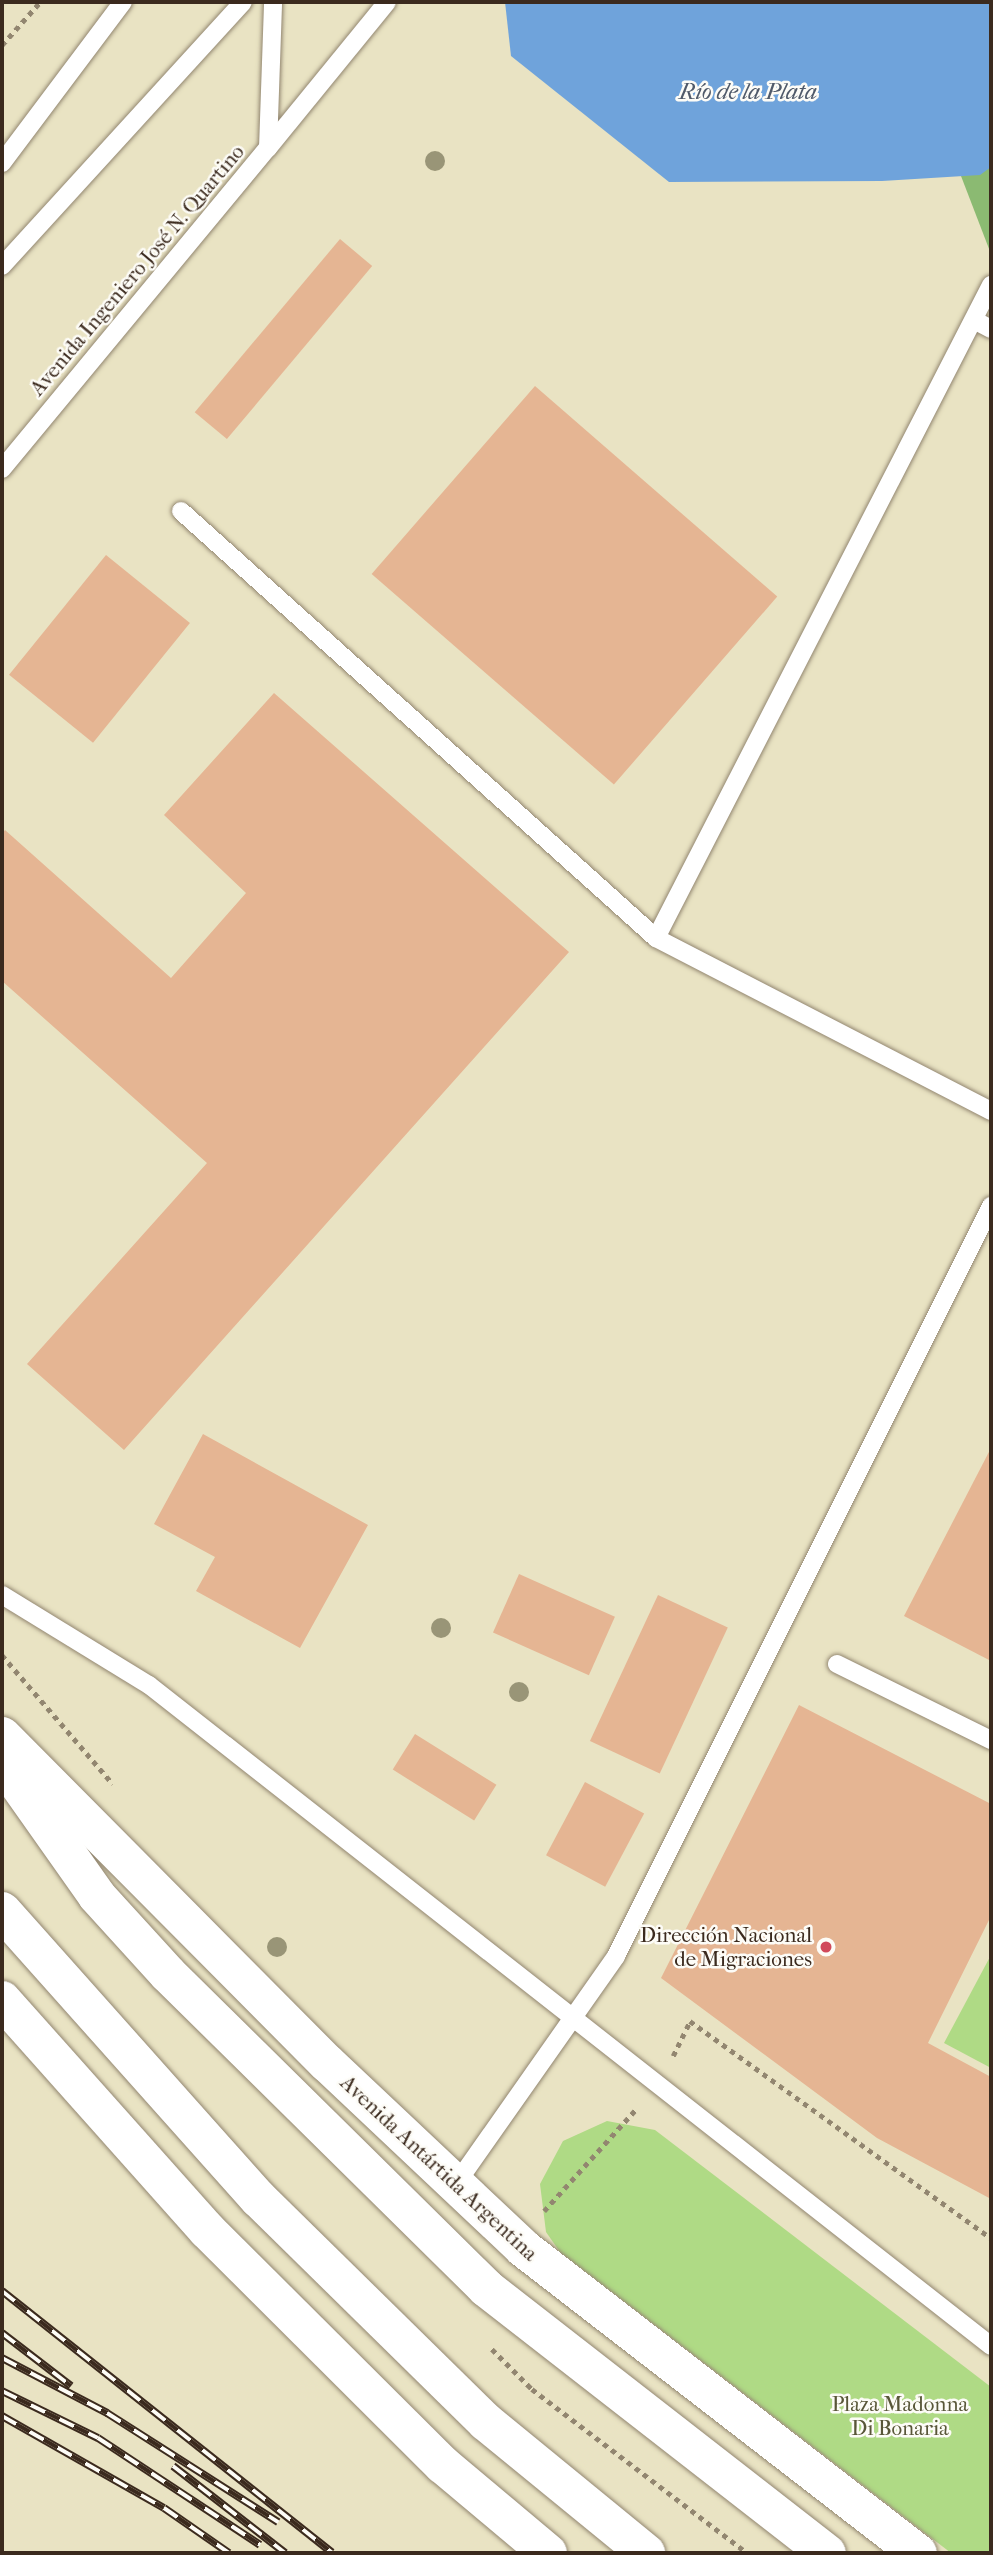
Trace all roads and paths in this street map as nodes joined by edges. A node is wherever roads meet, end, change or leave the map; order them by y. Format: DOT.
graph roads {
  1 [pos="40,2"];
  2 [pos="123,2"];
  3 [pos="243,2"];
  4 [pos="273,2"];
  5 [pos="387,2"];
  6 [pos="2,45"];
  7 [pos="268,148"];
  8 [pos="2,163"];
  9 [pos="2,266"];
  10 [pos="991,285"];
  11 [pos="974,320"];
  12 [pos="991,329"];
  13 [pos="2,470"];
  14 [pos="181,511"];
  15 [pos="656,938"];
  16 [pos="991,1111"];
  17 [pos="991,1206"];
  18 [pos="2,1595"];
  19 [pos="837,1664"];
  20 [pos="2,1736"];
  21 [pos="991,1740"];
  22 [pos="2,1760"];
  23 [pos="2,1911"];
  24 [pos="2,2000"];
  25 [pos="575,2021"];
  26 [pos="456,2184"];
  27 [pos="991,2346"];
  28 [pos="548,2553"];
  29 [pos="646,2553"];
  30 [pos="827,2553"];
  31 [pos="918,2553"];
  1 -- 6 [label="path"];
  2 -- 8 [label="lane"];
  3 -- 9 [label="lane"];
  4 -- 7 [label="lane, Avenida Ingeniero José N. Quartino"];
  5 -- 7 [label="lane"];
  7 -- 13 [label="lane, Avenida Ingeniero José N. Quartino"];
  10 -- 11 [label="lane"];
  11 -- 12 [label="lane"];
  11 -- 15 [label="lane"];
  14 -- 15 [label="lane"];
  15 -- 16 [label="lane"];
  17 -- 25 [label="lane"];
  18 -- 25 [label="lane"];
  19 -- 21 [label="lane"];
  20 -- 26 [label="main road, Avenida Antártida Argentina"];
  22 -- 30 [label="main road"];
  23 -- 29 [label="main road"];
  24 -- 28 [label="main road"];
  25 -- 26 [label="lane"];
  25 -- 27 [label="lane"];
  26 -- 31 [label="main road, Avenida Antártida Argentina"];
}
